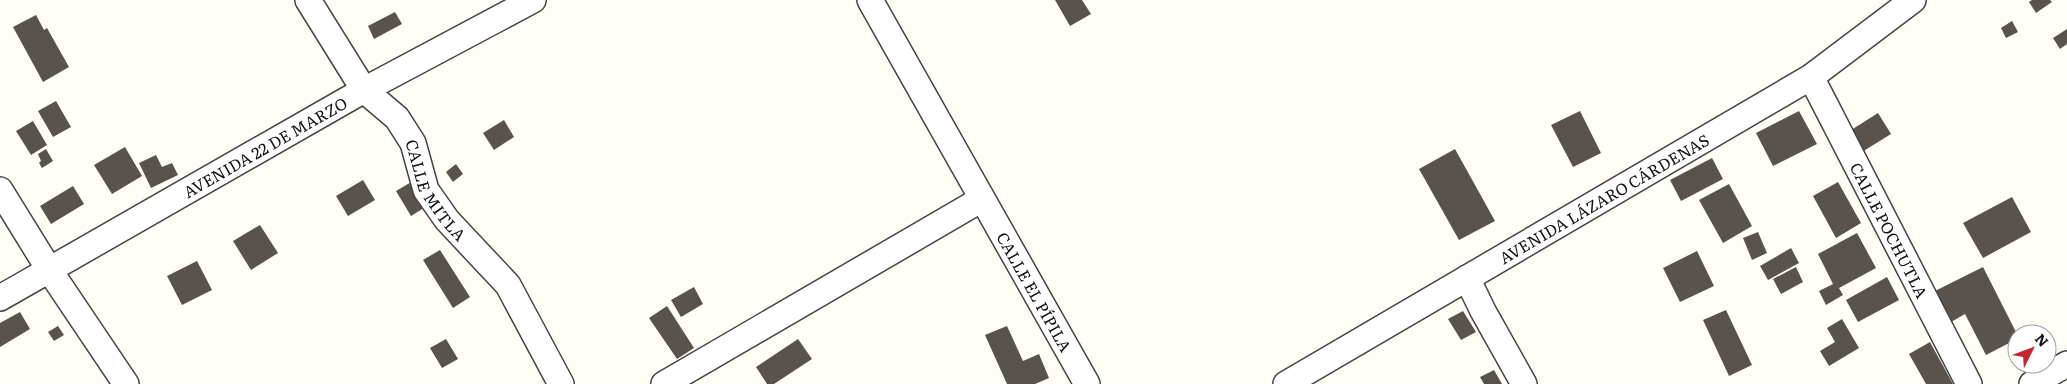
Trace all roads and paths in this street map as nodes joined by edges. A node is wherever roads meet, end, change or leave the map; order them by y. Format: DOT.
graph roads {
  1 [pos="308,0"];
  2 [pos="532,0"];
  3 [pos="870,0"];
  4 [pos="1913,0"];
  5 [pos="1811,77"];
  6 [pos="364,90"];
  7 [pos="0,190"];
  8 [pos="982,199"];
  9 [pos="50,271"];
  10 [pos="1468,278"];
  11 [pos="0,298"];
  12 [pos="2067,364"];
  13 [pos="126,384"];
  14 [pos="561,384"];
  15 [pos="664,384"];
  16 [pos="1087,384"];
  17 [pos="1286,384"];
  18 [pos="1524,384"];
  19 [pos="1969,384"];
  20 [pos="2032,384"];
  1 -- 6 [label="street, CALLE MITLA"];
  2 -- 6 [label="street, AVENIDA 22 DE MARZO"];
  3 -- 8 [label="street, CALLE EL PÍPILA"];
  4 -- 5 [label="street, AVENIDA LÁZARO CÁRDENAS"];
  5 -- 10 [label="street, AVENIDA LÁZARO CÁRDENAS"];
  5 -- 19 [label="street, CALLE POCHUTLA"];
  6 -- 9 [label="street, AVENIDA 22 DE MARZO"];
  6 -- 14 [label="street, CALLE MITLA"];
  7 -- 9 [label="street"];
  8 -- 15 [label="street"];
  8 -- 16 [label="street, CALLE EL PÍPILA"];
  9 -- 11 [label="street, AVENIDA 22 DE MARZO"];
  9 -- 13 [label="street"];
  10 -- 17 [label="street, AVENIDA LÁZARO CÁRDENAS"];
  10 -- 18 [label="street"];
  12 -- 20 [label="street"];
}
